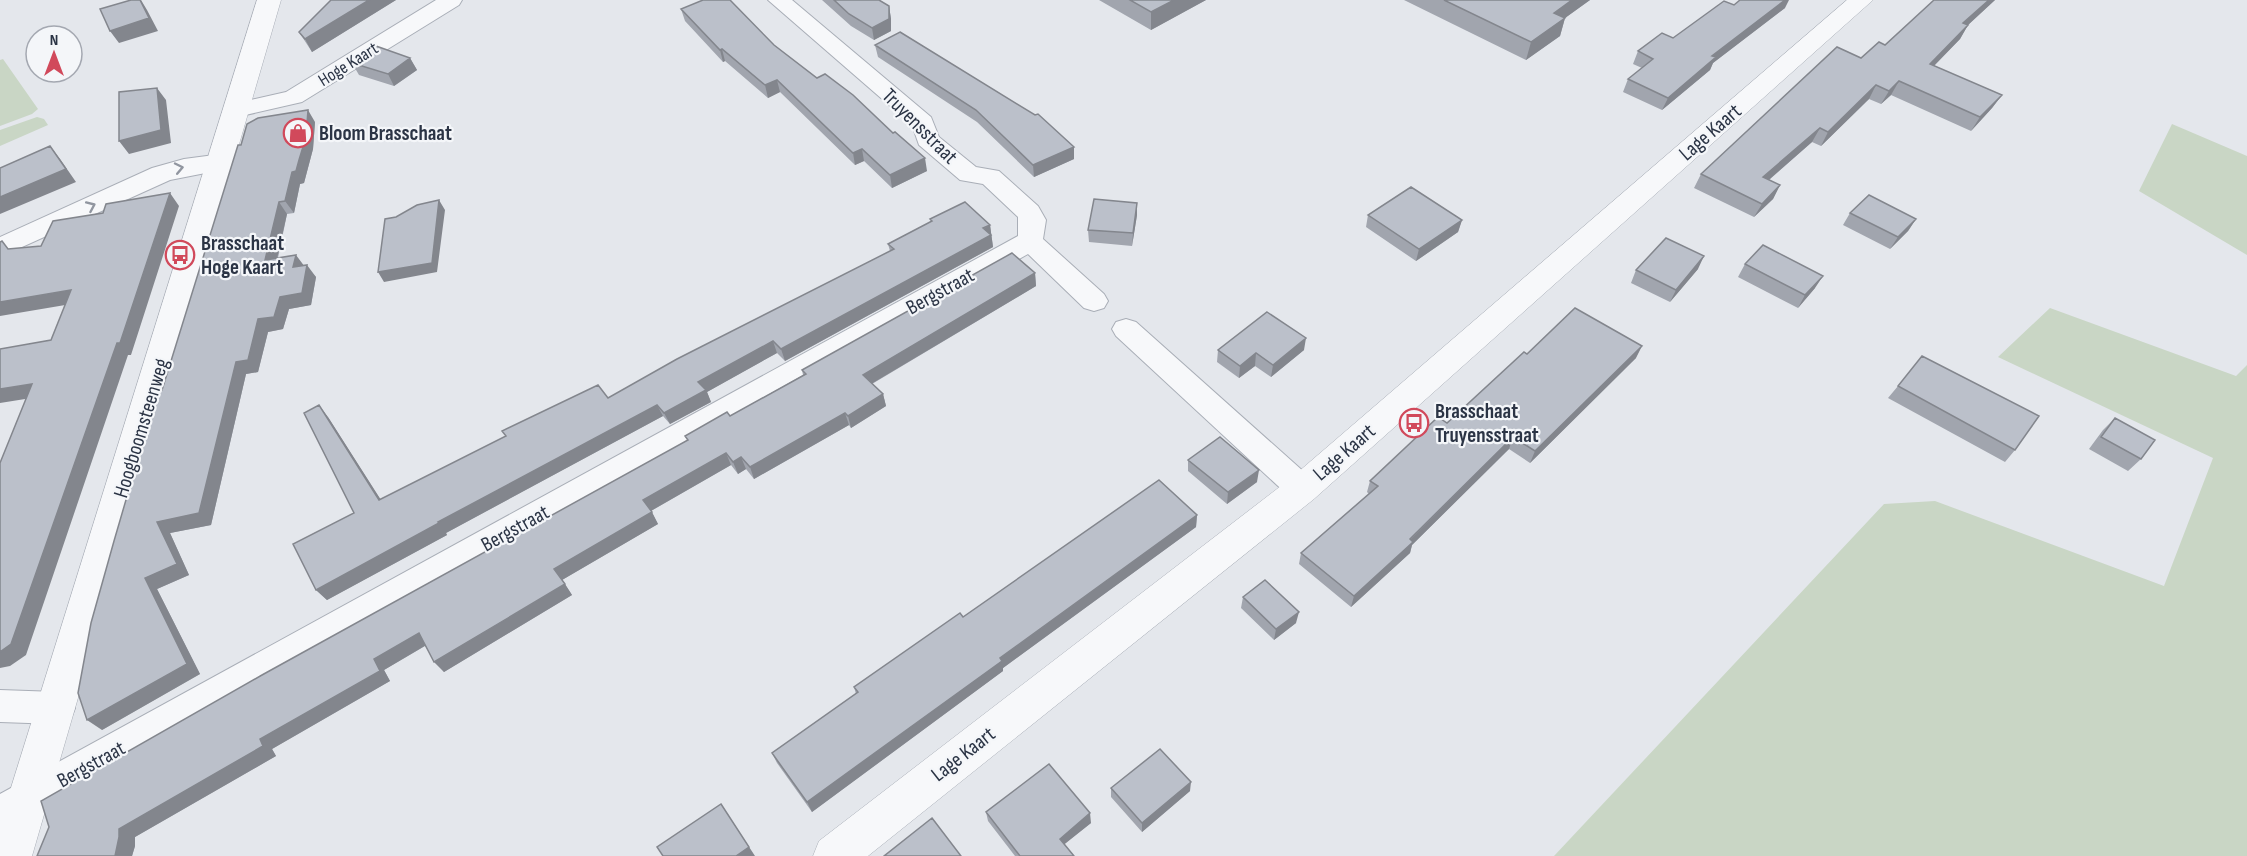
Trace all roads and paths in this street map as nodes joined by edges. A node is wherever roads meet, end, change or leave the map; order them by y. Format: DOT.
graph roads {
  1 [pos="269,0"];
  2 [pos="451,0"];
  3 [pos="779,0"];
  4 [pos="1861,0"];
  5 [pos="237,110"];
  6 [pos="222,162"];
  7 [pos="1030,241"];
  8 [pos="0,248"];
  9 [pos="1094,301"];
  10 [pos="1126,329"];
  11 [pos="1302,489"];
  12 [pos="0,705"];
  13 [pos="57,708"];
  14 [pos="15,806"];
  15 [pos="12,856"];
  16 [pos="834,856"];
  1 -- 5 [label="street, Hoogboomsteenweg"];
  2 -- 5 [label="street, Hoge Kaart"];
  3 -- 7 [label="street, Truyensstraat"];
  4 -- 11 [label="street, Lage Kaart"];
  5 -- 6 [label="street, Hoogboomsteenweg"];
  8 -- 6 [label="street, one-way"];
  6 -- 13 [label="street, Hoogboomsteenweg"];
  7 -- 9 [label="street"];
  7 -- 14 [label="street, Bergstraat"];
  10 -- 11 [label="street"];
  11 -- 16 [label="street, Lage Kaart"];
  12 -- 13 [label="street"];
  13 -- 14 [label="street, Hoogboomsteenweg"];
  14 -- 15 [label="street, Hoogboomsteenweg"];
}
